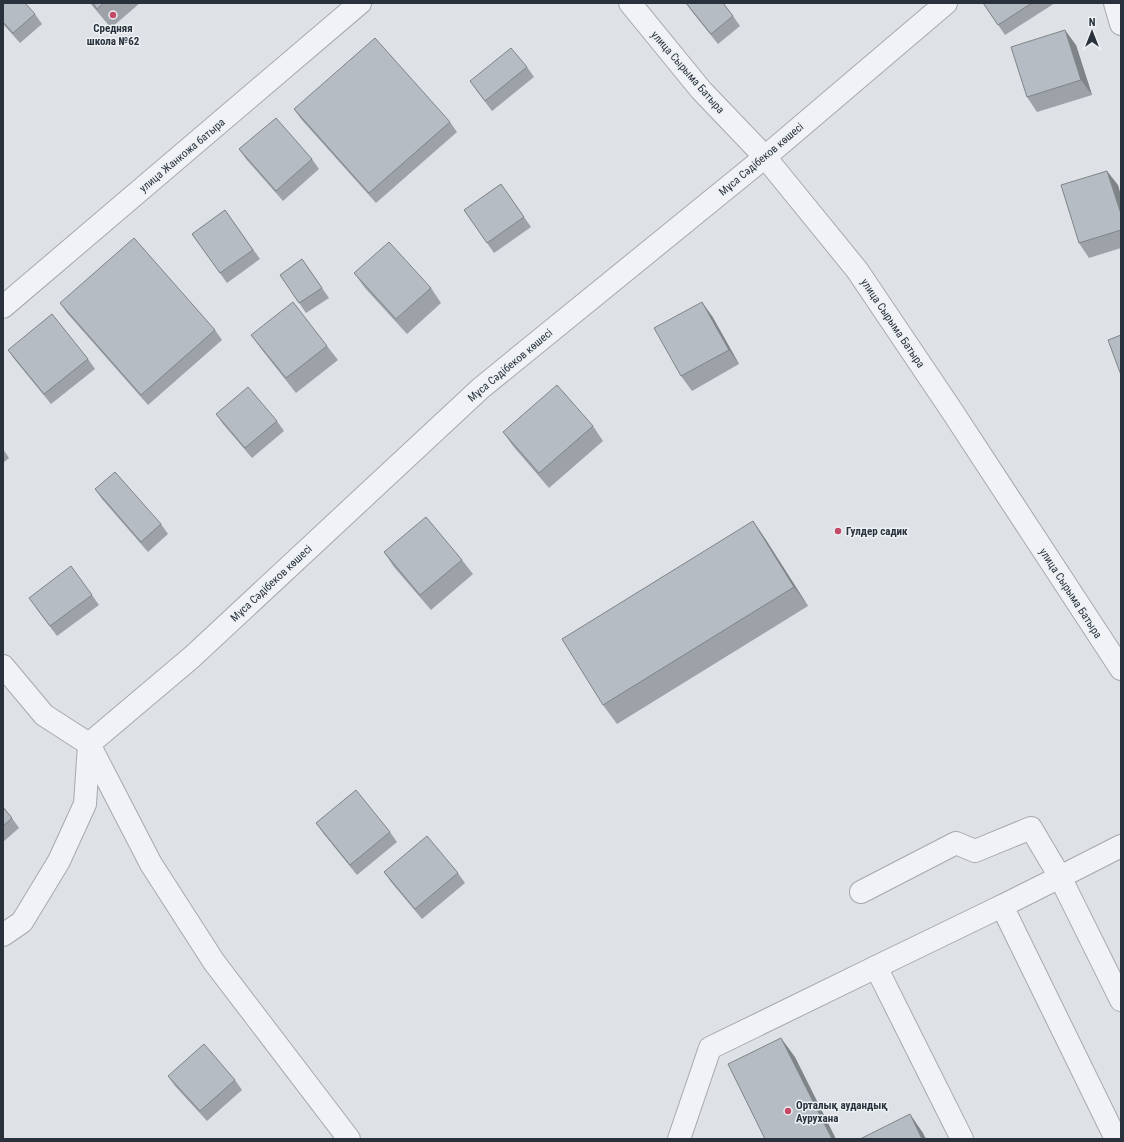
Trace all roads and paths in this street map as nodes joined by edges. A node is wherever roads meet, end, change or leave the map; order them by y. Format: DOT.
graph roads {
  1 [pos="360,3"];
  2 [pos="630,3"];
  3 [pos="946,3"];
  4 [pos="1115,3"];
  5 [pos="1121,24"];
  6 [pos="765,157"];
  7 [pos="3,307"];
  8 [pos="3,666"];
  9 [pos="1121,669"];
  10 [pos="89,744"];
  11 [pos="1121,846"];
  12 [pos="1060,877"];
  13 [pos="861,892"];
  14 [pos="1002,906"];
  15 [pos="3,935"];
  16 [pos="876,967"];
  17 [pos="1121,1000"];
  18 [pos="349,1139"];
  19 [pos="679,1139"];
  20 [pos="962,1139"];
  21 [pos="1116,1139"];
  1 -- 7 [label="street, улица Жанкожа батыра"];
  2 -- 6 [label="street, улица Сырыма Батыра"];
  3 -- 6 [label="street, Мұса Сәдібеков көшесі"];
  4 -- 5 [label="street"];
  6 -- 9 [label="street, улица Сырыма Батыра"];
  6 -- 10 [label="street, Мұса Сәдібеков көшесі"];
  8 -- 10 [label="street"];
  10 -- 15 [label="street"];
  10 -- 18 [label="street"];
  11 -- 12 [label="street"];
  12 -- 13 [label="street"];
  12 -- 14 [label="street"];
  12 -- 17 [label="street"];
  14 -- 16 [label="street"];
  14 -- 21 [label="street"];
  16 -- 19 [label="street"];
  16 -- 20 [label="street"];
}
